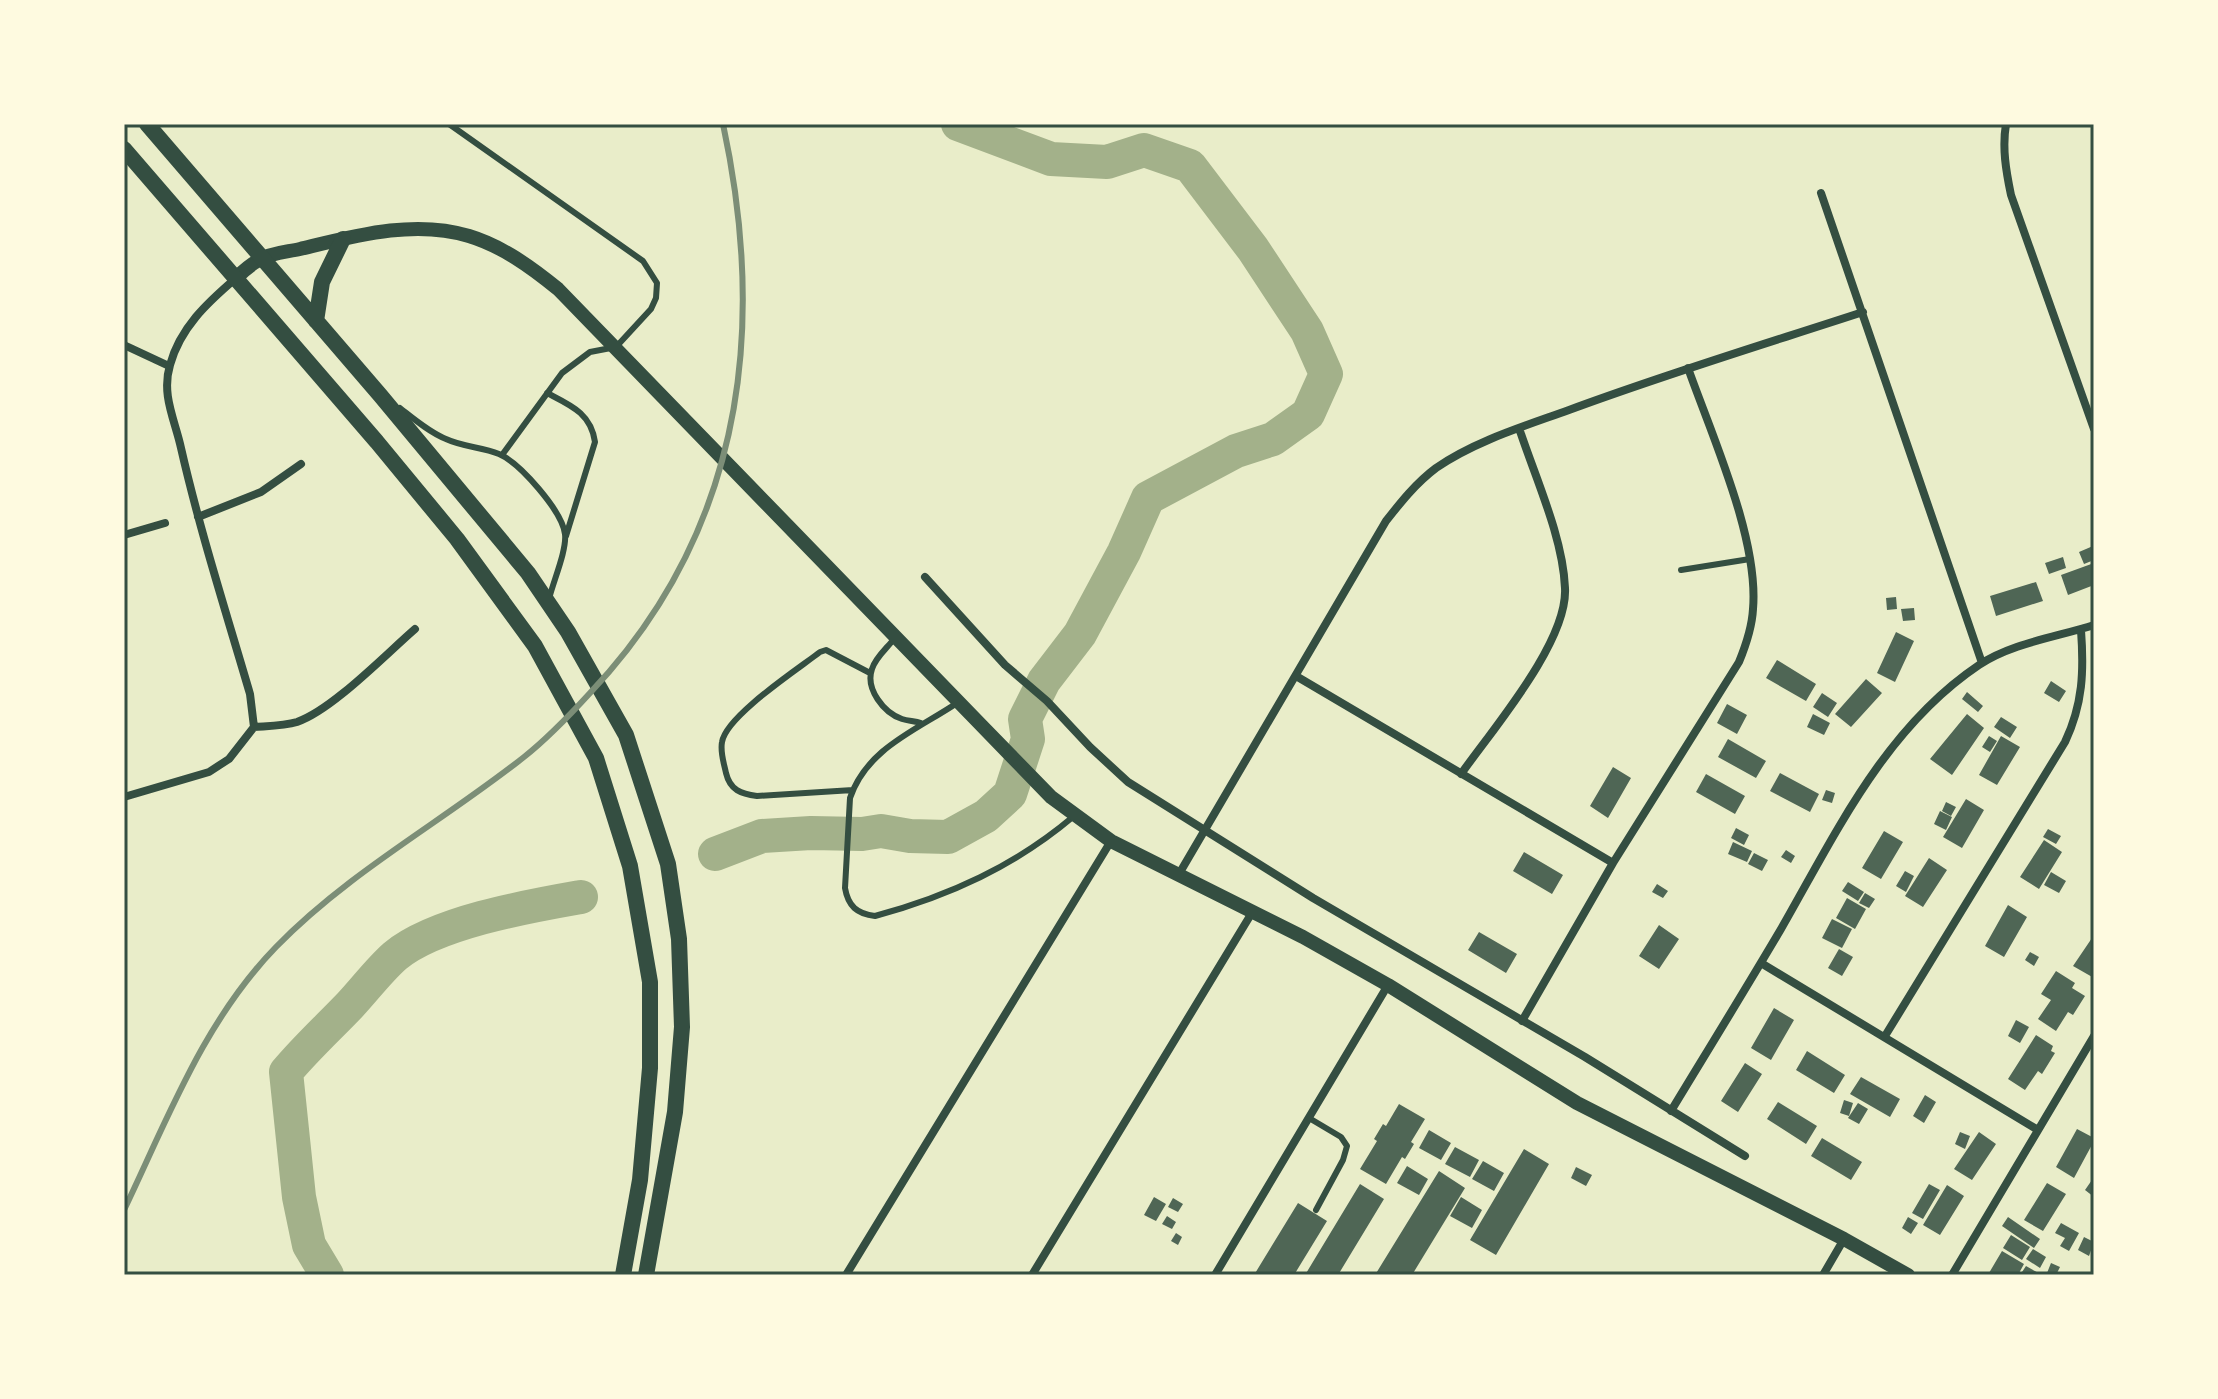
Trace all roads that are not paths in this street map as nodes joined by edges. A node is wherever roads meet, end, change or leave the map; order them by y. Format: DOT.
graph roads {
  1 [pos="147,124"];
  2 [pos="449,124"];
  3 [pos="2006,124"];
  4 [pos="124,149"];
  5 [pos="1821,193"];
  6 [pos="343,239"];
  7 [pos="261,258"];
  8 [pos="235,279"];
  9 [pos="1863,312"];
  10 [pos="316,321"];
  11 [pos="124,345"];
  12 [pos="616,347"];
  13 [pos="169,366"];
  14 [pos="1688,368"];
  15 [pos="547,393"];
  16 [pos="380,395"];
  17 [pos="1519,428"];
  18 [pos="2094,429"];
  19 [pos="502,455"];
  20 [pos="301,464"];
  21 [pos="198,517"];
  22 [pos="165,523"];
  23 [pos="124,535"];
  24 [pos="566,536"];
  25 [pos="1750,559"];
  26 [pos="1681,570"];
  27 [pos="925,577"];
  28 [pos="548,603"];
  29 [pos="2094,625"];
  30 [pos="415,629"];
  31 [pos="2081,630"];
  32 [pos="896,637"];
  33 [pos="1982,663"];
  34 [pos="870,673"];
  35 [pos="1296,676"];
  36 [pos="958,702"];
  37 [pos="921,723"];
  38 [pos="254,727"];
  39 [pos="1461,774"];
  40 [pos="853,790"];
  41 [pos="124,797"];
  42 [pos="1074,816"];
  43 [pos="1206,831"];
  44 [pos="1111,841"];
  45 [pos="1613,863"];
  46 [pos="1179,874"];
  47 [pos="1254,910"];
  48 [pos="1761,963"];
  49 [pos="1388,985"];
  50 [pos="1522,1021"];
  51 [pos="1885,1036"];
  52 [pos="2094,1036"];
  53 [pos="1671,1111"];
  54 [pos="1309,1118"];
  55 [pos="2038,1130"];
  56 [pos="1745,1156"];
  57 [pos="1316,1210"];
  58 [pos="1844,1239"];
  59 [pos="623,1275"];
  60 [pos="646,1275"];
  61 [pos="846,1275"];
  62 [pos="1032,1275"];
  63 [pos="1215,1275"];
  64 [pos="1823,1275"];
  65 [pos="1908,1275"];
  66 [pos="1952,1275"];
  1 -- 7 [label="main road"];
  2 -- 12 [label="lane"];
  3 -- 18 [label="street"];
  4 -- 8 [label="main road"];
  5 -- 9 [label="street"];
  6 -- 7 [label="street"];
  6 -- 10 [label="main road"];
  6 -- 12 [label="street"];
  7 -- 8 [label="street"];
  7 -- 10 [label="main road"];
  8 -- 13 [label="street"];
  8 -- 59 [label="main road"];
  9 -- 14 [label="street"];
  9 -- 33 [label="street"];
  10 -- 16 [label="main road"];
  11 -- 13 [label="street"];
  12 -- 15 [label="lane"];
  12 -- 32 [label="street"];
  13 -- 21 [label="street"];
  14 -- 17 [label="street"];
  14 -- 25 [label="street"];
  15 -- 19 [label="lane"];
  15 -- 24 [label="lane"];
  16 -- 19 [label="lane"];
  16 -- 28 [label="main road"];
  17 -- 35 [label="street"];
  17 -- 39 [label="street"];
  19 -- 24 [label="lane"];
  20 -- 21 [label="street"];
  21 -- 38 [label="street"];
  22 -- 23 [label="street"];
  24 -- 28 [label="lane"];
  25 -- 26 [label="lane"];
  25 -- 45 [label="street"];
  27 -- 43 [label="street"];
  28 -- 60 [label="main road"];
  29 -- 31 [label="street"];
  30 -- 38 [label="street"];
  31 -- 33 [label="street"];
  31 -- 51 [label="street"];
  32 -- 34 [label="lane"];
  32 -- 36 [label="street"];
  33 -- 48 [label="street"];
  34 -- 37 [label="lane"];
  34 -- 40 [label="lane"];
  35 -- 39 [label="street"];
  35 -- 43 [label="street"];
  36 -- 37 [label="lane"];
  36 -- 42 [label="street"];
  37 -- 40 [label="lane"];
  38 -- 41 [label="street"];
  39 -- 45 [label="street"];
  40 -- 42 [label="lane"];
  42 -- 44 [label="street"];
  43 -- 46 [label="street"];
  43 -- 50 [label="street"];
  44 -- 46 [label="street"];
  44 -- 61 [label="street"];
  45 -- 50 [label="street"];
  46 -- 47 [label="street"];
  47 -- 49 [label="street"];
  47 -- 62 [label="street"];
  48 -- 51 [label="street"];
  48 -- 53 [label="street"];
  49 -- 54 [label="street"];
  49 -- 58 [label="street"];
  50 -- 53 [label="street"];
  51 -- 55 [label="street"];
  52 -- 55 [label="street"];
  53 -- 56 [label="street"];
  54 -- 57 [label="lane"];
  54 -- 63 [label="street"];
  55 -- 66 [label="street"];
  58 -- 64 [label="street"];
  58 -- 65 [label="street"];
}
